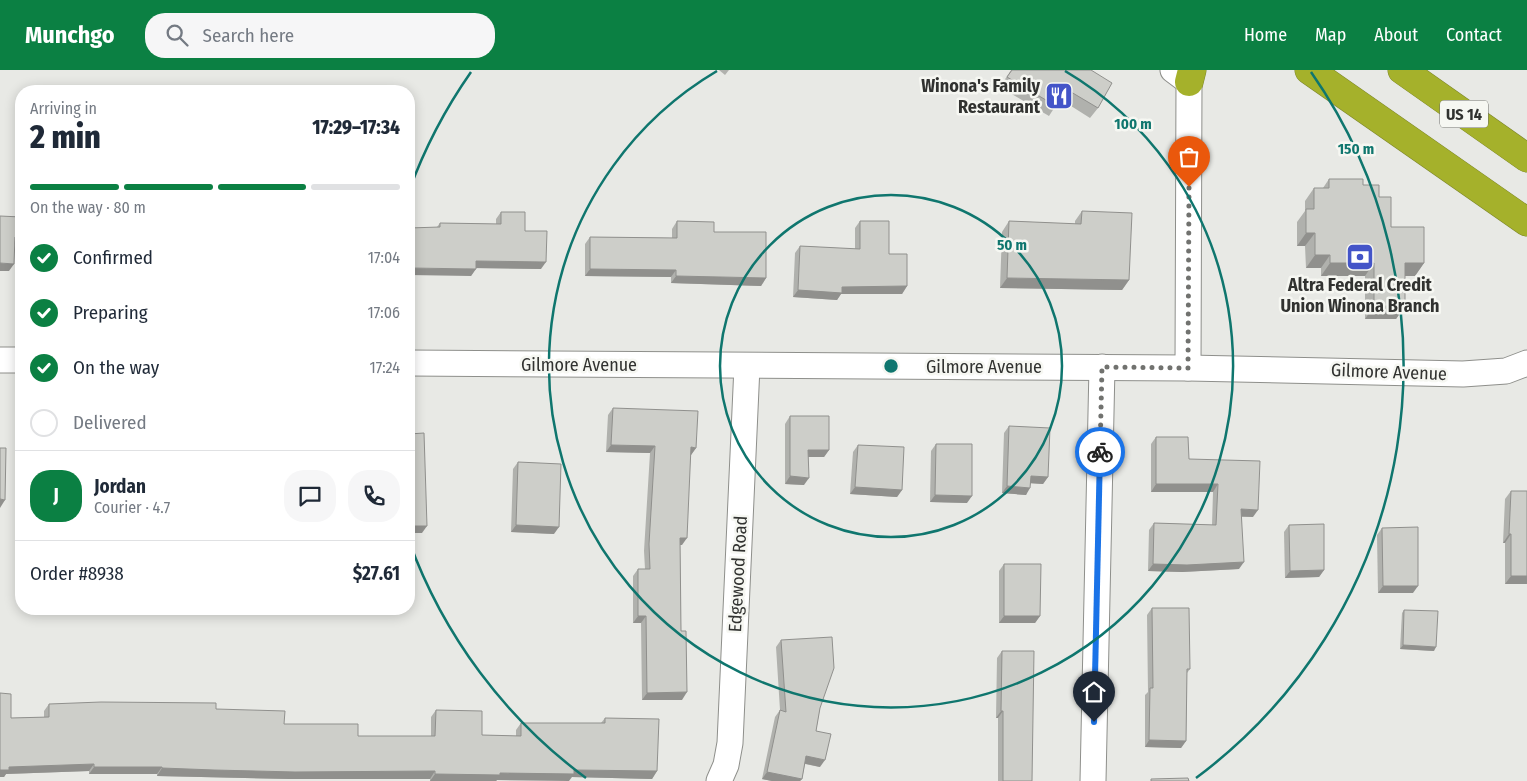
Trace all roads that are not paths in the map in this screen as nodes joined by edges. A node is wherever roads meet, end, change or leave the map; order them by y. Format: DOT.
graph roads {
  1 [pos="1309,70"];
  2 [pos="1402,70"];
  3 [pos="1185,73"];
  4 [pos="1527,158"];
  5 [pos="1527,222"];
  6 [pos="0,360"];
  7 [pos="15,360"];
  8 [pos="415,363"];
  9 [pos="1527,363"];
  10 [pos="747,366"];
  11 [pos="1102,367"];
  12 [pos="1188,368"];
  13 [pos="719,781"];
  14 [pos="1093,781"];
  1 -- 5 [label="highway"];
  2 -- 4 [label="highway, US 14"];
  3 -- 12 [label="street"];
  6 -- 7 [label="street"];
  8 -- 10 [label="street, Gilmore Avenue"];
  9 -- 12 [label="street, Gilmore Avenue"];
  10 -- 11 [label="street, Gilmore Avenue"];
  10 -- 13 [label="street, Edgewood Road"];
  11 -- 12 [label="street, Gilmore Avenue"];
  11 -- 14 [label="street"];
}
